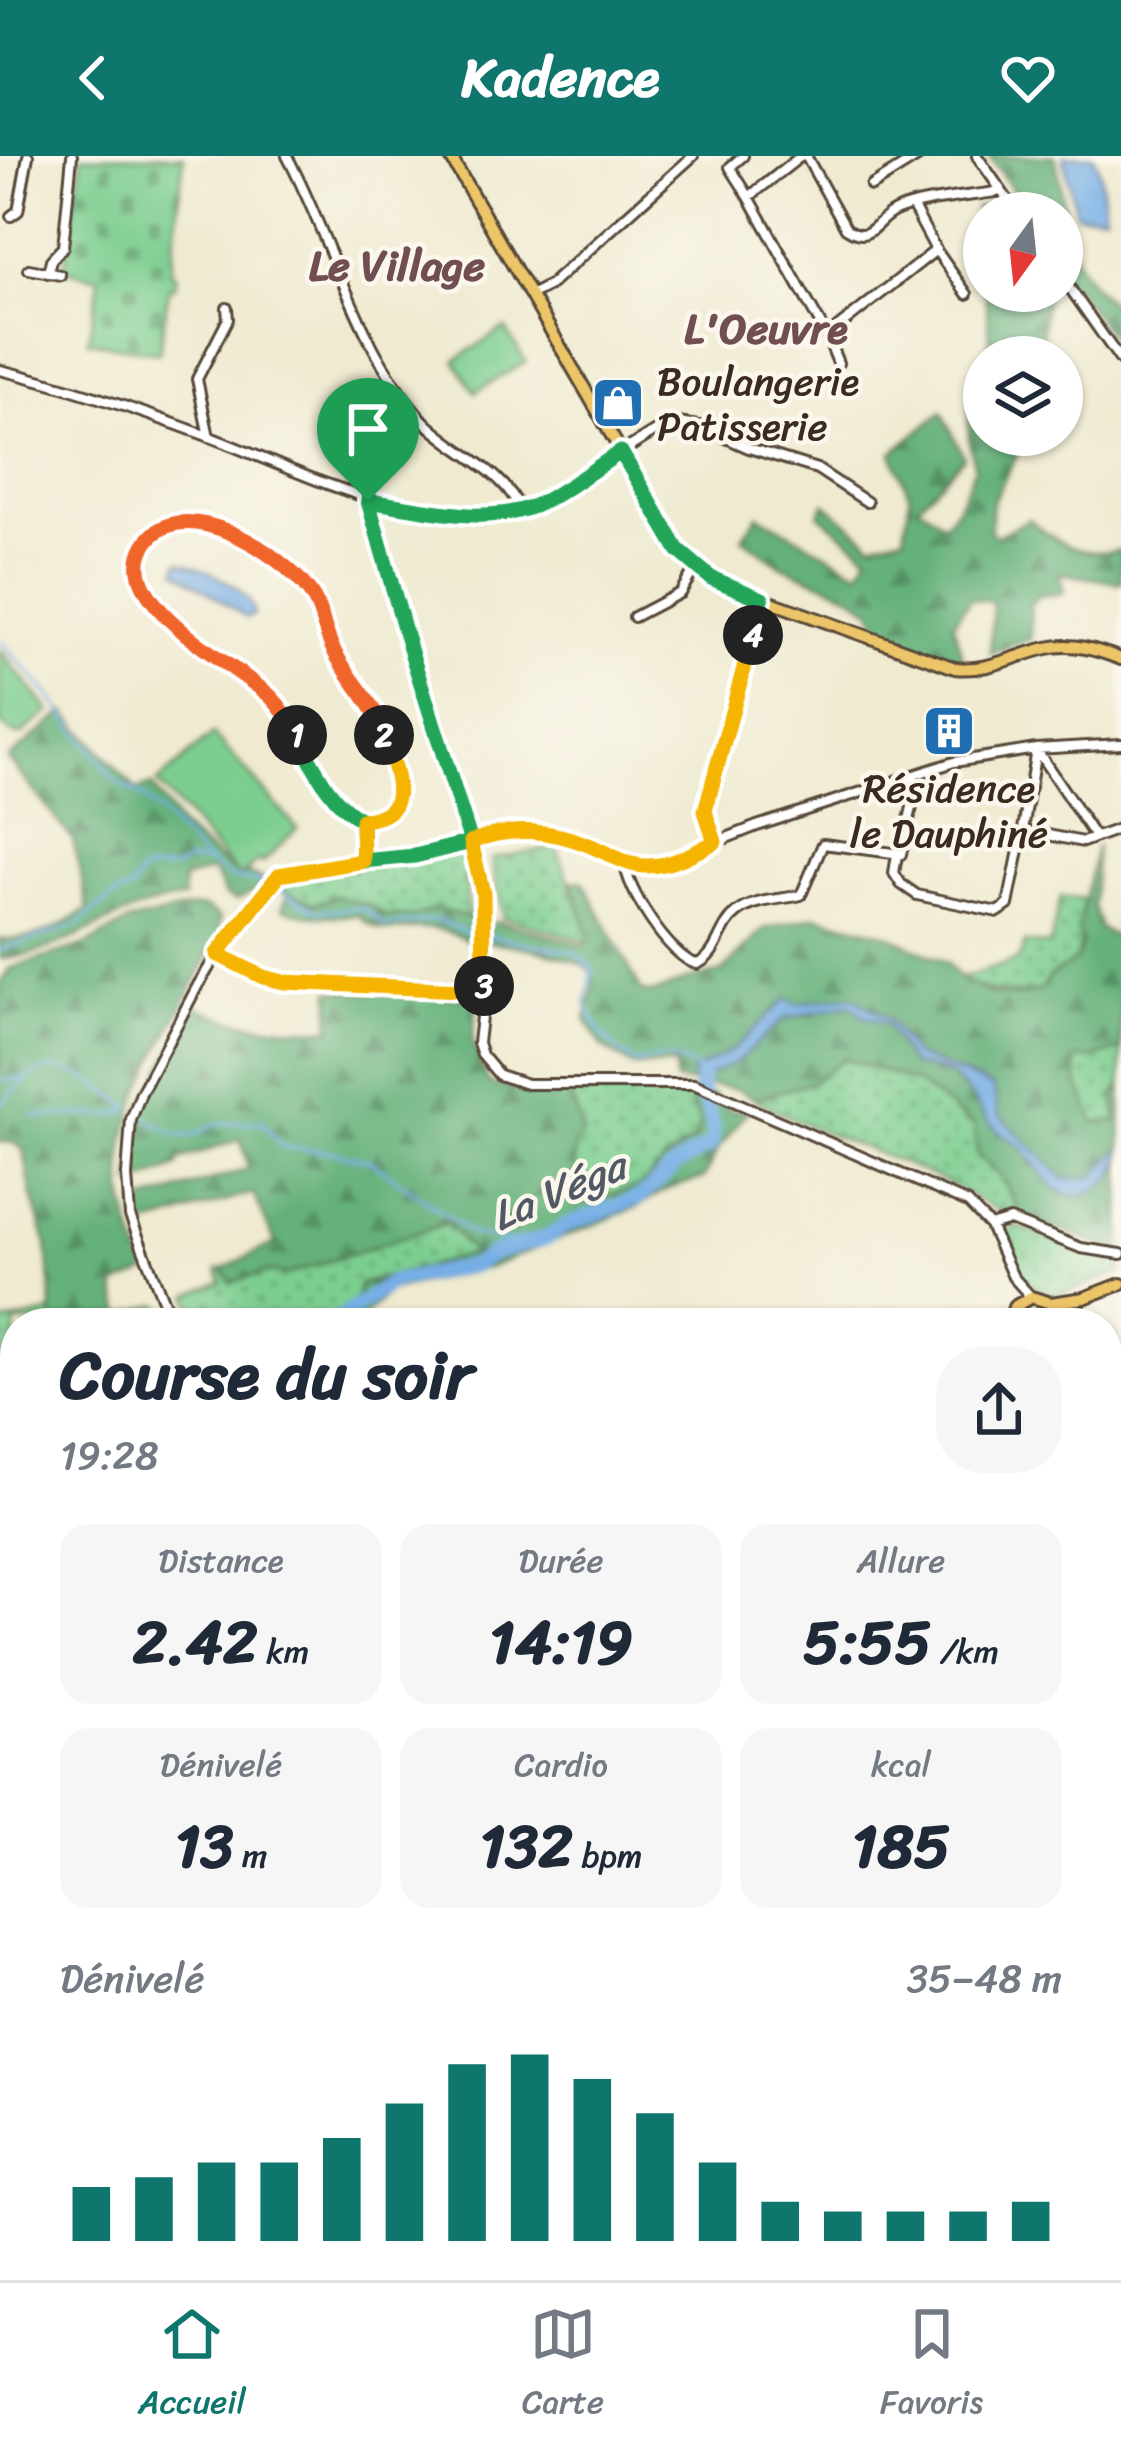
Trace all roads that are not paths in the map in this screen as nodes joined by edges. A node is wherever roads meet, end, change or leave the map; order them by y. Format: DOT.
graph roads {
  1 [pos="28,156"];
  2 [pos="72,156"];
  3 [pos="287,156"];
  4 [pos="450,156"];
  5 [pos="693,156"];
  6 [pos="743,156"];
  7 [pos="919,156"];
  8 [pos="977,156"];
  9 [pos="807,157"];
  10 [pos="871,186"];
  11 [pos="1001,191"];
  12 [pos="749,197"];
  13 [pos="913,207"];
  14 [pos="11,216"];
  15 [pos="935,250"];
  16 [pos="29,269"];
  17 [pos="48,273"];
  18 [pos="60,275"];
  19 [pos="963,288"];
  20 [pos="530,295"];
  21 [pos="227,308"];
  22 [pos="1083,308"];
  23 [pos="827,336"];
  24 [pos="1121,362"];
  25 [pos="838,363"];
  26 [pos="0,370"];
  27 [pos="209,437"];
  28 [pos="621,452"];
  29 [pos="368,501"];
  30 [pos="867,502"];
  31 [pos="520,510"];
  32 [pos="696,567"];
  33 [pos="762,599"];
  34 [pos="634,617"];
  35 [pos="1121,659"];
  36 [pos="1121,744"];
  37 [pos="1036,749"];
  38 [pos="914,776"];
  39 [pos="362,820"];
  40 [pos="1121,828"];
  41 [pos="1023,830"];
  42 [pos="1095,837"];
  43 [pos="471,842"];
  44 [pos="715,842"];
  45 [pos="897,855"];
  46 [pos="363,861"];
  47 [pos="626,862"];
  48 [pos="217,954"];
  49 [pos="484,991"];
  50 [pos="990,1226"];
  51 [pos="1121,1254"];
  52 [pos="1013,1277"];
  53 [pos="1121,1284"];
  54 [pos="1031,1297"];
  55 [pos="1084,1298"];
  56 [pos="1051,1303"];
  57 [pos="1015,1307"];
  58 [pos="166,1308"];
  59 [pos="1053,1308"];
  60 [pos="1074,1308"];
  1 -- 14 [label="street"];
  2 -- 17 [label="street"];
  3 -- 31 [label="street"];
  4 -- 20 [label="main road"];
  5 -- 20 [label="street"];
  6 -- 12 [label="street"];
  7 -- 10 [label="street"];
  8 -- 11 [label="street"];
  9 -- 12 [label="street"];
  9 -- 13 [label="street"];
  11 -- 13 [label="street"];
  12 -- 23 [label="street"];
  13 -- 15 [label="street"];
  15 -- 19 [label="street"];
  15 -- 23 [label="street"];
  16 -- 17 [label="street"];
  17 -- 18 [label="street"];
  20 -- 28 [label="main road"];
  21 -- 27 [label="street"];
  22 -- 24 [label="street"];
  23 -- 25 [label="street"];
  26 -- 27 [label="street"];
  27 -- 29 [label="street"];
  28 -- 30 [label="street"];
  28 -- 31 [label="street"];
  28 -- 32 [label="main road"];
  29 -- 31 [label="street"];
  29 -- 43 [label="street"];
  32 -- 33 [label="main road"];
  32 -- 34 [label="street"];
  33 -- 35 [label="main road"];
  33 -- 44 [label="street"];
  36 -- 37 [label="street"];
  37 -- 38 [label="street"];
  37 -- 41 [label="street"];
  37 -- 42 [label="street"];
  38 -- 44 [label="street"];
  38 -- 45 [label="street"];
  39 -- 39 [label="street"];
  39 -- 46 [label="street"];
  40 -- 42 [label="street"];
  41 -- 42 [label="street"];
  41 -- 45 [label="street"];
  43 -- 46 [label="street"];
  43 -- 47 [label="street"];
  43 -- 49 [label="street"];
  44 -- 47 [label="street"];
  45 -- 47 [label="street"];
  46 -- 48 [label="street"];
  48 -- 49 [label="street"];
  48 -- 58 [label="street"];
  49 -- 50 [label="street"];
  50 -- 51 [label="street"];
  50 -- 52 [label="street"];
  52 -- 54 [label="street"];
  52 -- 57 [label="street"];
  53 -- 55 [label="main road"];
  54 -- 56 [label="main road"];
  54 -- 57 [label="main road"];
  55 -- 56 [label="main road"];
  55 -- 60 [label="main road"];
  56 -- 59 [label="main road"];
}
